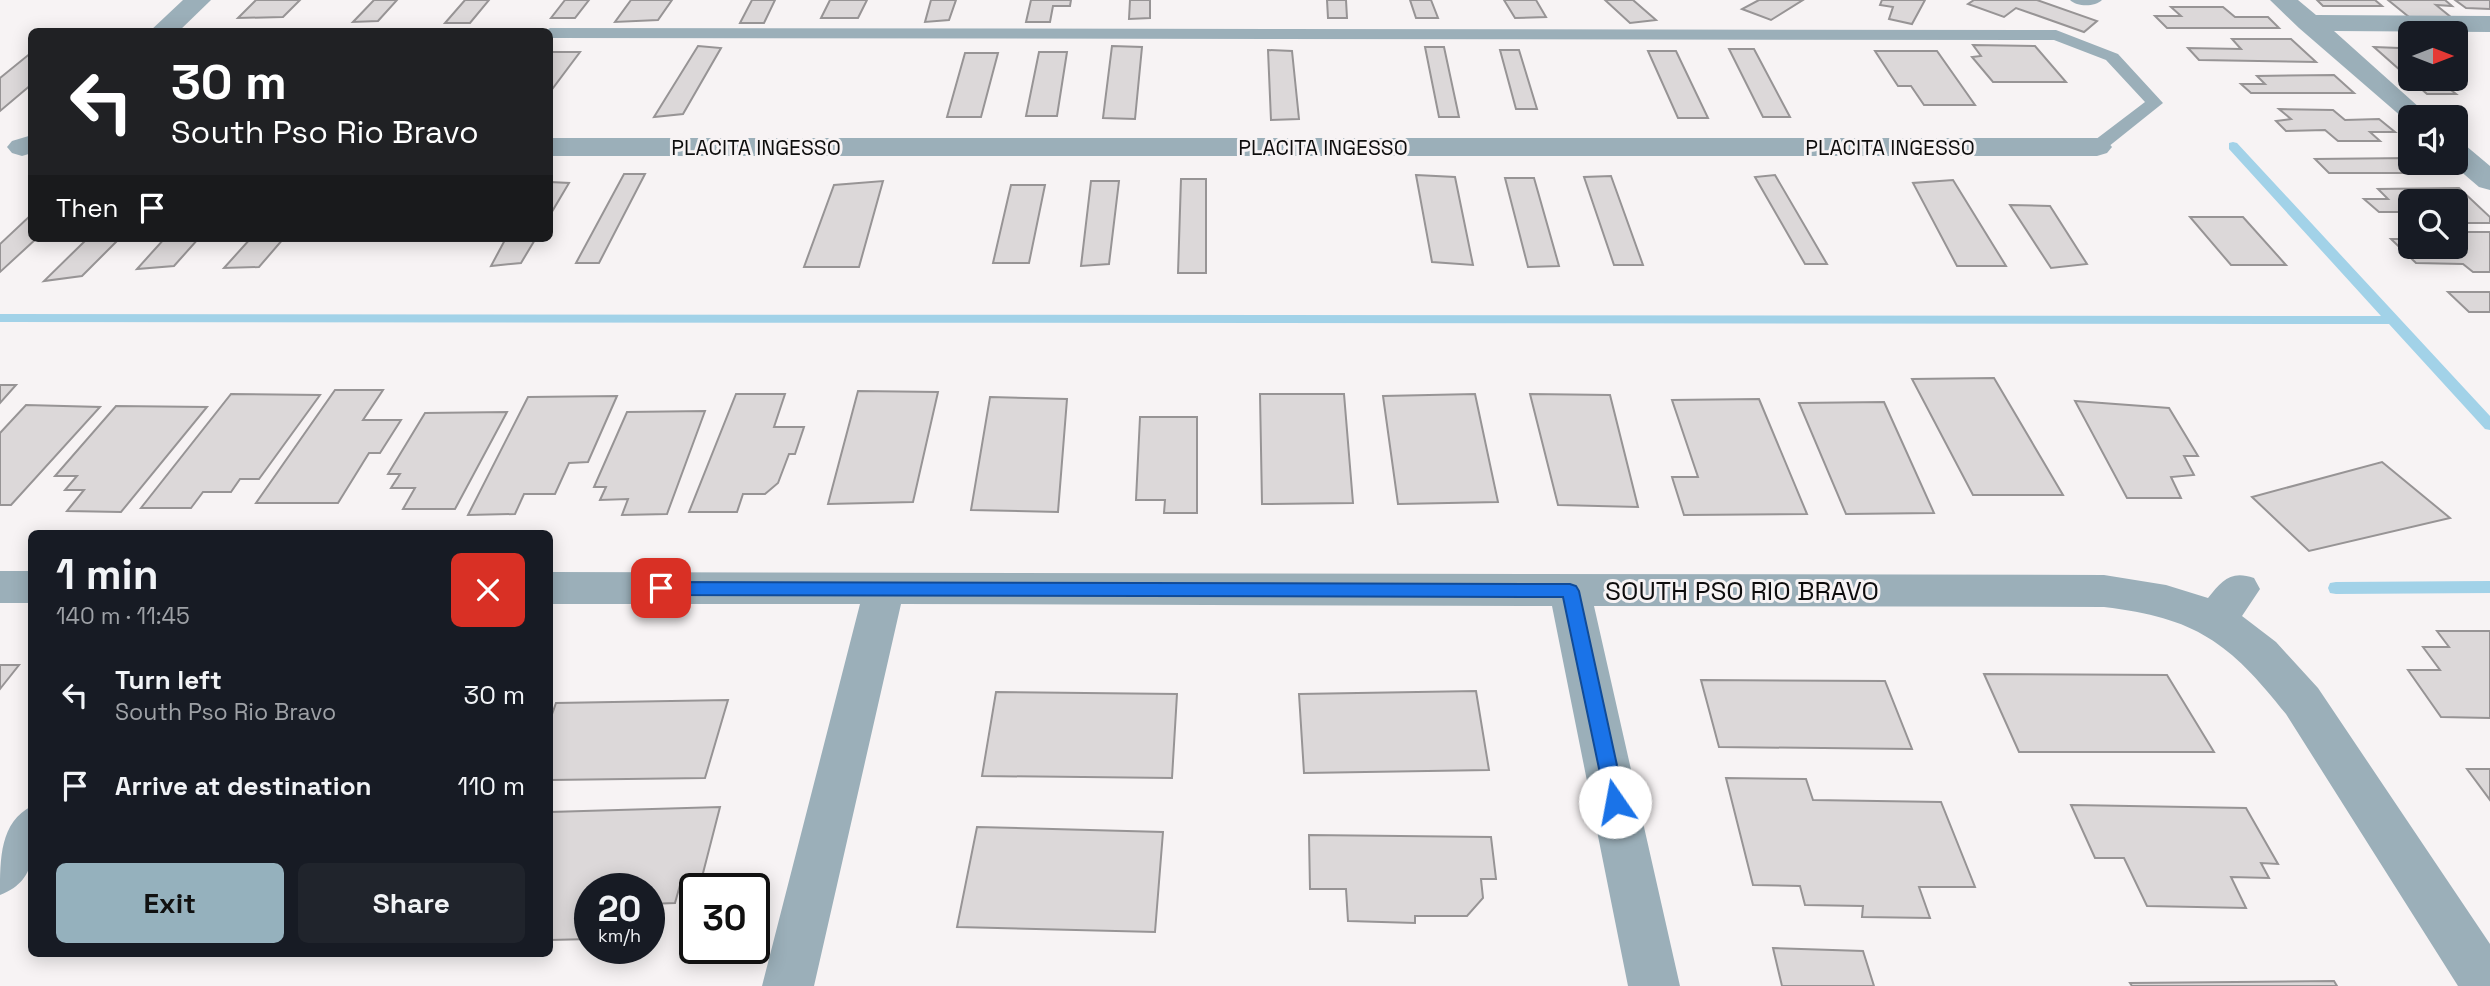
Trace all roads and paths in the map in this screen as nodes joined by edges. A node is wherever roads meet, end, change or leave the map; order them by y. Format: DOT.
graph roads {
  1 [pos="198,0"];
  2 [pos="2077,0"];
  3 [pos="2095,0"];
  4 [pos="2283,0"];
  5 [pos="2308,23"];
  6 [pos="2490,24"];
  7 [pos="166,28"];
  8 [pos="553,33"];
  9 [pos="2402,105"];
  10 [pos="2097,146"];
  11 [pos="553,147"];
  12 [pos="2468,162"];
  13 [pos="2490,181"];
  14 [pos="0,587"];
  15 [pos="28,587"];
  16 [pos="553,588"];
  17 [pos="884,589"];
  18 [pos="1570,591"];
  19 [pos="28,833"];
  20 [pos="0,873"];
  21 [pos="788,986"];
  22 [pos="1654,986"];
  23 [pos="2488,986"];
  1 -- 7 [label="street"];
  2 -- 3 [label="lane"];
  4 -- 5 [label="street"];
  5 -- 6 [label="street"];
  5 -- 9 [label="street"];
  8 -- 10 [label="lane"];
  10 -- 11 [label="street, PLACITA INGESSO"];
  12 -- 13 [label="street"];
  14 -- 15 [label="street"];
  16 -- 17 [label="street, SOUTH PSO RIO BRAVO"];
  17 -- 18 [label="street, SOUTH PSO RIO BRAVO"];
  17 -- 21 [label="street"];
  18 -- 22 [label="street"];
  18 -- 23 [label="street, SOUTH PSO RIO BRAVO"];
  19 -- 20 [label="street"];
}
